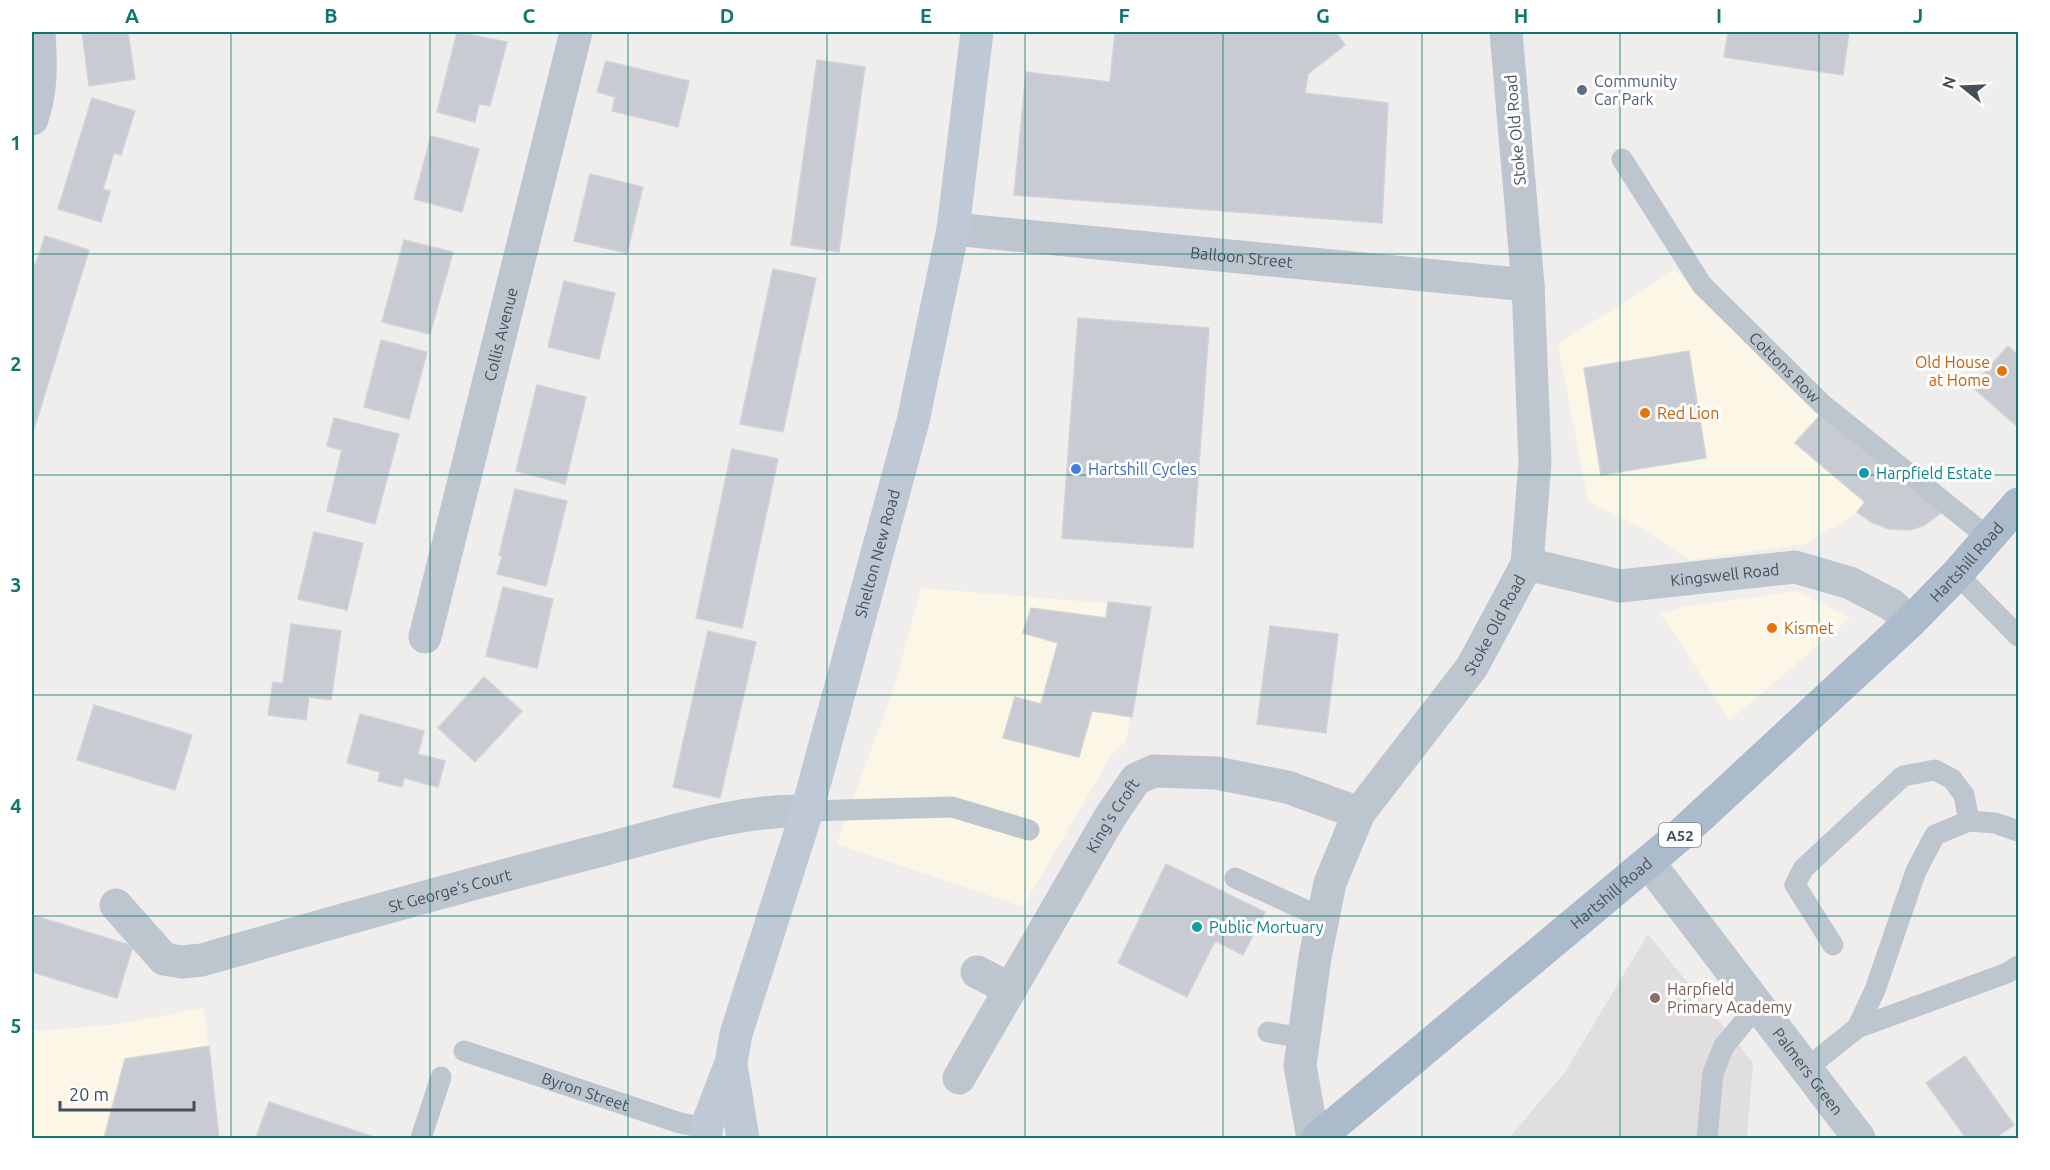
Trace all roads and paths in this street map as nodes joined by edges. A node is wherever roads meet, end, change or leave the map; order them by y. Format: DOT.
graph roads {
  1 [pos="39,32"];
  2 [pos="576,32"];
  3 [pos="971,32"];
  4 [pos="1506,32"];
  5 [pos="32,120"];
  6 [pos="1622,159"];
  7 [pos="953,229"];
  8 [pos="1528,285"];
  9 [pos="2019,504"];
  10 [pos="1989,538"];
  11 [pos="1527,564"];
  12 [pos="1957,574"];
  13 [pos="1910,622"];
  14 [pos="2019,636"];
  15 [pos="424,637"];
  16 [pos="807,811"];
  17 [pos="1359,813"];
  18 [pos="1969,821"];
  19 [pos="1029,830"];
  20 [pos="2019,831"];
  21 [pos="1649,862"];
  22 [pos="1235,879"];
  23 [pos="116,905"];
  24 [pos="1323,918"];
  25 [pos="1833,945"];
  26 [pos="2019,966"];
  27 [pos="977,972"];
  28 [pos="1010,989"];
  29 [pos="1758,1005"];
  30 [pos="1857,1028"];
  31 [pos="1268,1032"];
  32 [pos="1303,1038"];
  33 [pos="464,1051"];
  34 [pos="731,1063"];
  35 [pos="1806,1069"];
  36 [pos="441,1077"];
  37 [pos="959,1078"];
  38 [pos="706,1133"];
  39 [pos="421,1138"];
  40 [pos="743,1138"];
  41 [pos="1313,1138"];
  42 [pos="1318,1138"];
  43 [pos="1707,1138"];
  44 [pos="1859,1138"];
  1 -- 5 [label="street"];
  2 -- 15 [label="street, Collis Avenue"];
  3 -- 7 [label="main road, Shelton New Road"];
  4 -- 8 [label="street, Stoke Old Road"];
  6 -- 10 [label="lane, Cottons Row"];
  7 -- 8 [label="street, Balloon Street"];
  7 -- 16 [label="main road, Shelton New Road"];
  8 -- 11 [label="street, Stoke Old Road"];
  9 -- 10 [label="main road, Hartshill Road / A52"];
  10 -- 12 [label="main road, Hartshill Road / A52"];
  11 -- 13 [label="street, Kingswell Road"];
  11 -- 17 [label="street, Stoke Old Road"];
  12 -- 13 [label="main road, Hartshill Road / A52"];
  12 -- 14 [label="lane"];
  13 -- 21 [label="main road, Hartshill Road / A52"];
  16 -- 19 [label="lane"];
  16 -- 23 [label="street, St George's Court"];
  16 -- 34 [label="main road, Shelton New Road"];
  17 -- 24 [label="street, Stoke Old Road"];
  17 -- 28 [label="street, King's Croft"];
  18 -- 20 [label="lane"];
  18 -- 25 [label="lane"];
  18 -- 30 [label="lane"];
  21 -- 29 [label="street, Palmers Green"];
  21 -- 42 [label="main road, Hartshill Road / A52"];
  22 -- 24 [label="lane"];
  24 -- 32 [label="street, Stoke Old Road"];
  26 -- 30 [label="lane"];
  27 -- 28 [label="street"];
  28 -- 37 [label="street, King's Croft"];
  29 -- 35 [label="street, Palmers Green"];
  29 -- 43 [label="lane"];
  30 -- 35 [label="lane"];
  31 -- 32 [label="lane"];
  32 -- 41 [label="street, Stoke Old Road"];
  33 -- 38 [label="lane, Byron Street"];
  34 -- 38 [label="main road, Shelton New Road"];
  34 -- 40 [label="main road, Shelton New Road"];
  35 -- 44 [label="street, Palmers Green"];
  36 -- 39 [label="lane"];
}
